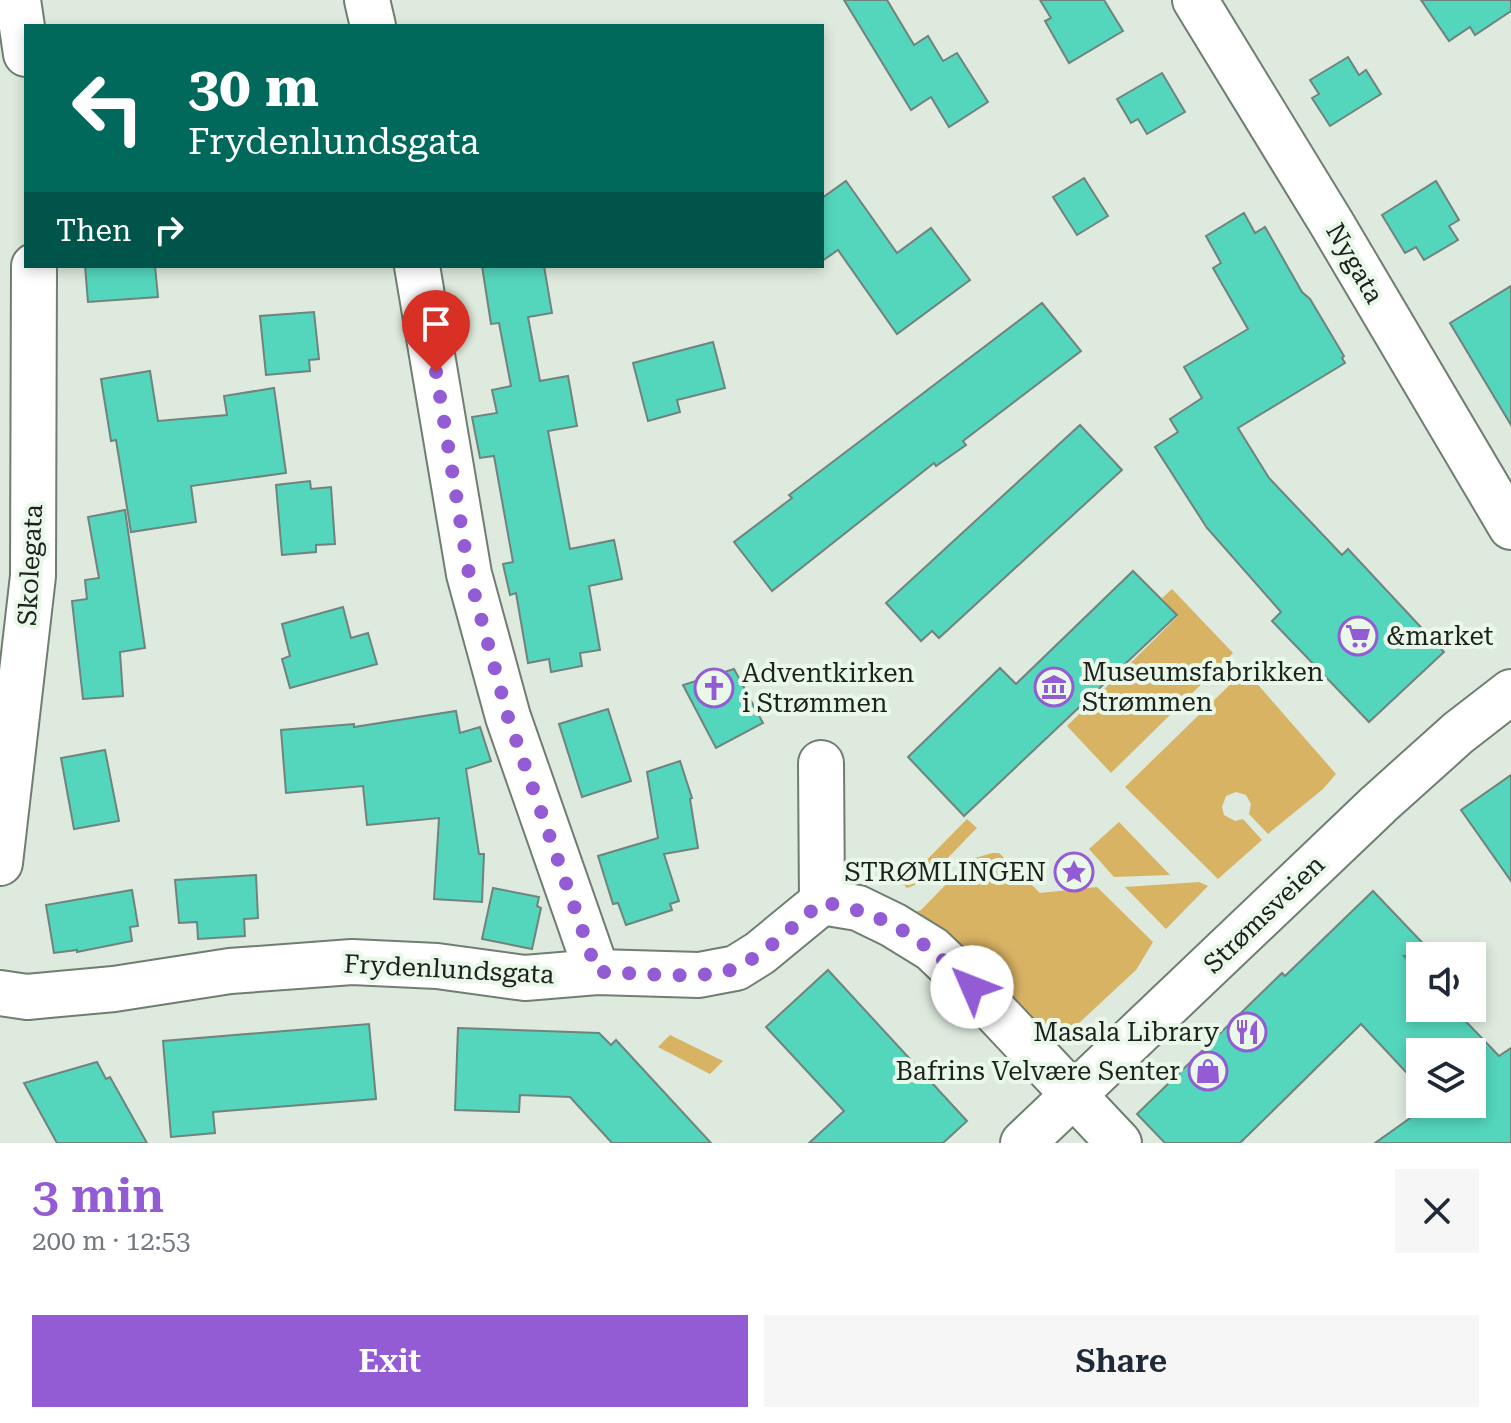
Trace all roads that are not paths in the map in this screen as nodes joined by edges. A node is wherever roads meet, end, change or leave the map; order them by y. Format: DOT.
graph roads {
  1 [pos="18,0"];
  2 [pos="367,0"];
  3 [pos="1195,0"];
  4 [pos="373,24"];
  5 [pos="24,40"];
  6 [pos="34,268"];
  7 [pos="417,268"];
  8 [pos="1511,527"];
  9 [pos="17,571"];
  10 [pos="1511,692"];
  11 [pos="821,763"];
  12 [pos="0,863"];
  13 [pos="822,902"];
  14 [pos="597,972"];
  15 [pos="0,993"];
  16 [pos="1074,1095"];
  17 [pos="1023,1143"];
  18 [pos="1119,1143"];
  1 -- 5 [label="street"];
  2 -- 4 [label="street"];
  3 -- 8 [label="street, Nygata"];
  6 -- 9 [label="street, Skolegata"];
  7 -- 14 [label="street"];
  9 -- 12 [label="street, Skolegata"];
  10 -- 16 [label="street, Strømsveien"];
  11 -- 13 [label="street"];
  13 -- 14 [label="street, Frydenlundsgata"];
  13 -- 16 [label="street"];
  14 -- 15 [label="street, Frydenlundsgata"];
  16 -- 17 [label="street, Strømsveien"];
  16 -- 18 [label="street"];
}
